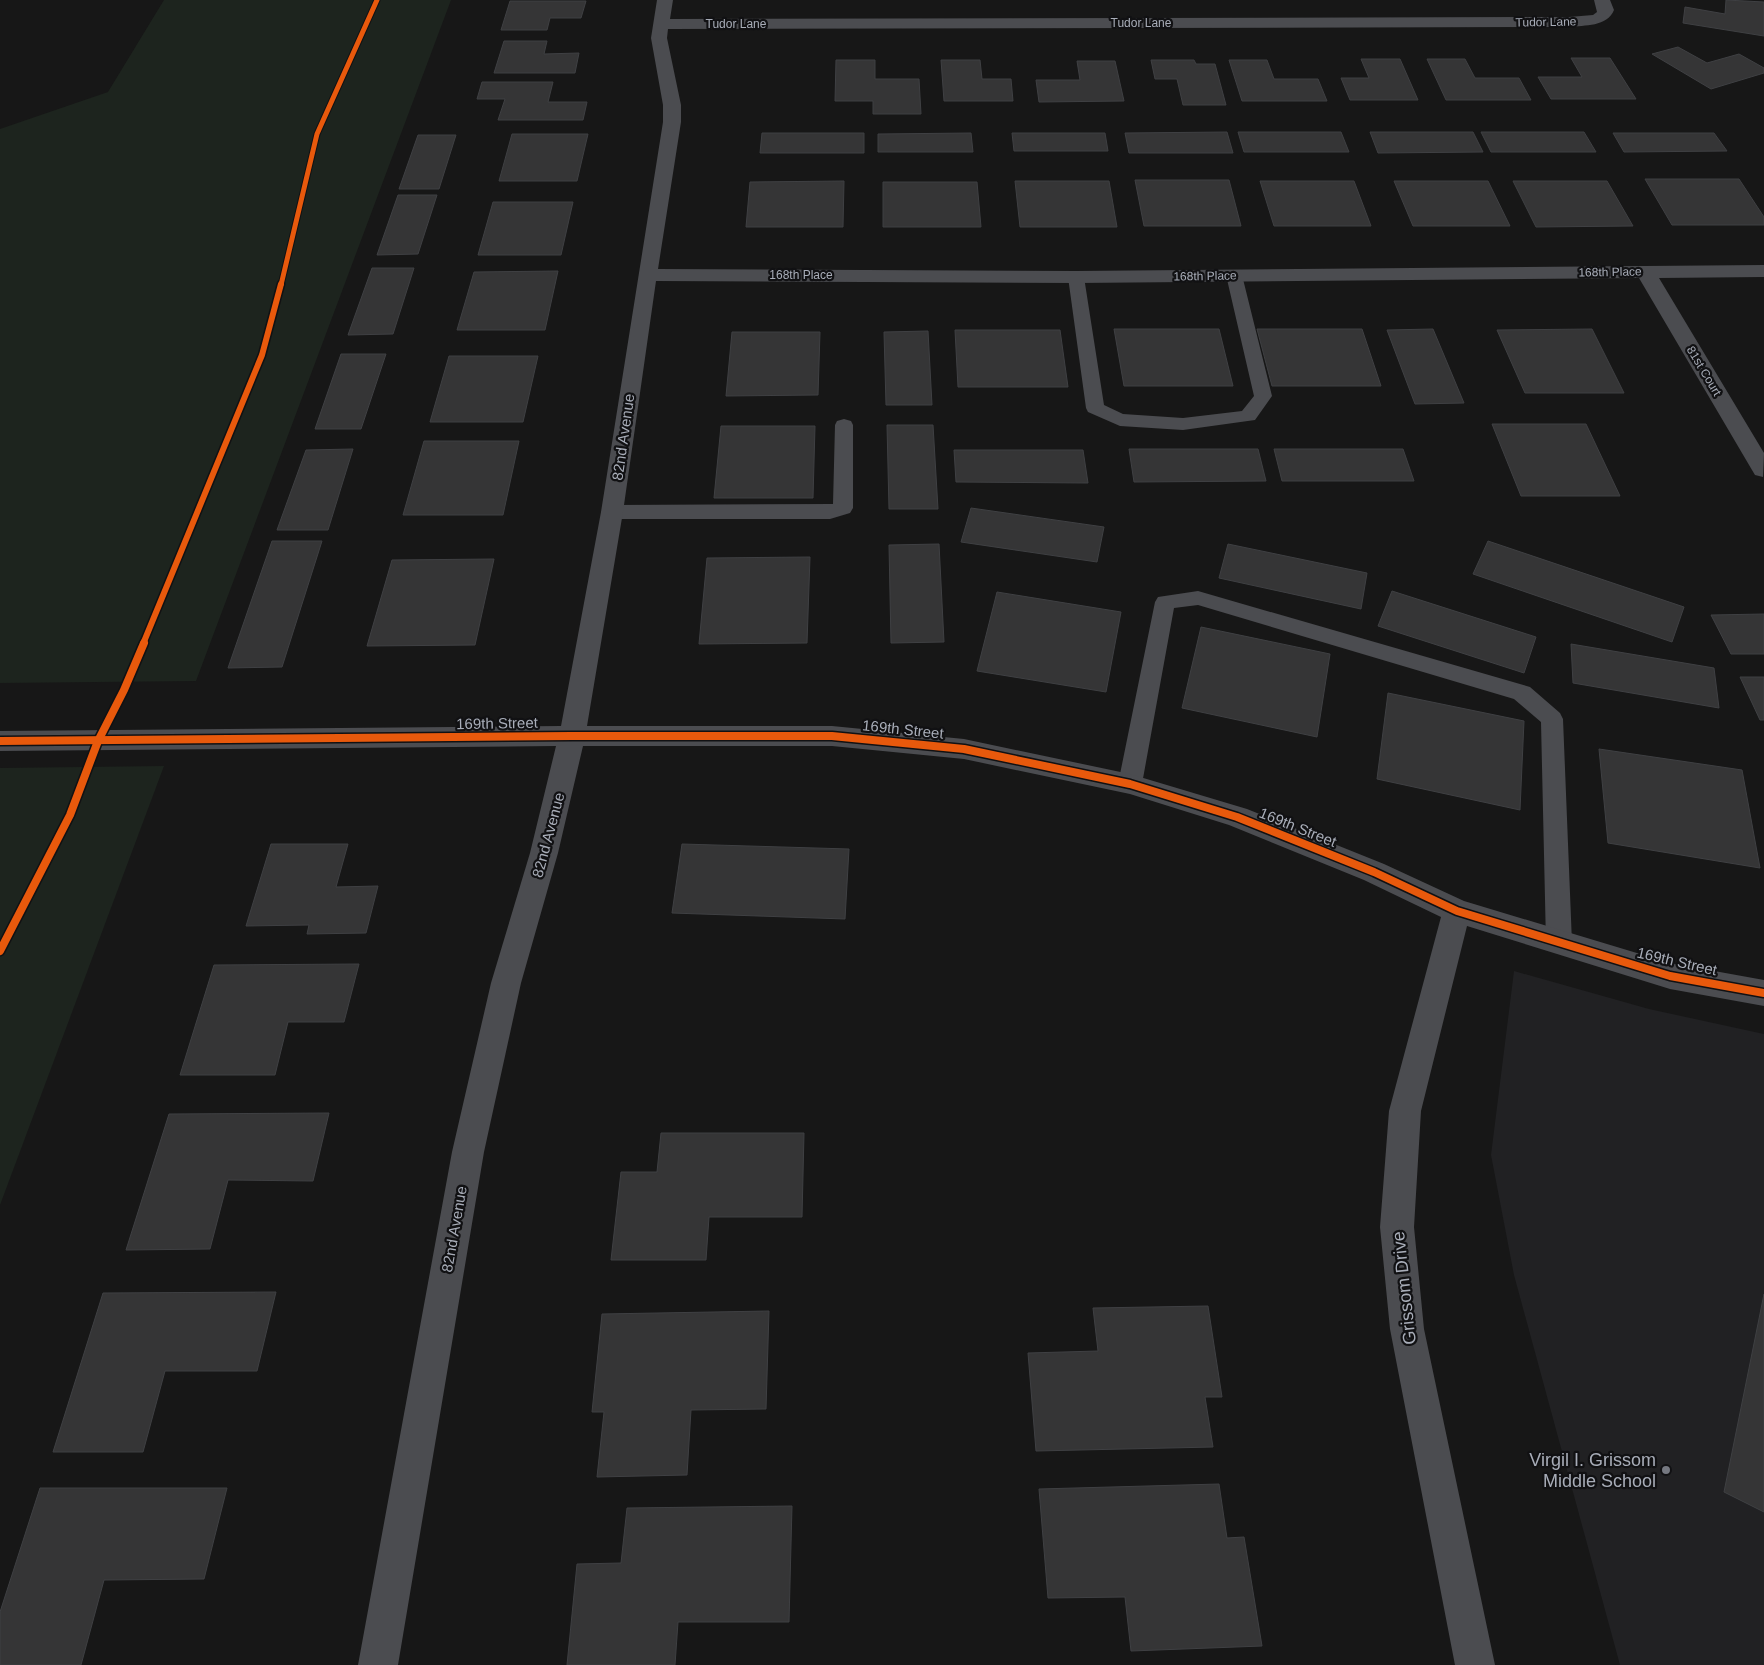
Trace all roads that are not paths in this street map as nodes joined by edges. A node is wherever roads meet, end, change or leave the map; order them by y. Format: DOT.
graph roads {
  1 [pos="1602,0"];
  2 [pos="663,12"];
  3 [pos="1645,271"];
  4 [pos="1764,271"];
  5 [pos="647,275"];
  6 [pos="1234,275"];
  7 [pos="1076,277"];
  8 [pos="844,425"];
  9 [pos="1764,470"];
  10 [pos="612,512"];
  11 [pos="572,736"];
  12 [pos="0,741"];
  13 [pos="1130,784"];
  14 [pos="1457,911"];
  15 [pos="1559,944"];
  16 [pos="1764,993"];
  17 [pos="378,1665"];
  18 [pos="1475,1665"];
  1 -- 2 [label="street, Tudor Lane"];
  2 -- 5 [label="street, 82nd Avenue"];
  3 -- 4 [label="street, 168th Place"];
  3 -- 6 [label="street, 168th Place"];
  3 -- 9 [label="street, 81st Court"];
  5 -- 7 [label="street, 168th Place"];
  5 -- 10 [label="street, 82nd Avenue"];
  6 -- 7 [label="street, 168th Place"];
  6 -- 7 [label="lane"];
  8 -- 10 [label="lane"];
  10 -- 11 [label="street, 82nd Avenue"];
  11 -- 12 [label="street, 169th Street"];
  11 -- 13 [label="street, 169th Street"];
  11 -- 17 [label="street, 82nd Avenue"];
  13 -- 14 [label="street, 169th Street"];
  13 -- 15 [label="lane"];
  14 -- 15 [label="street, 169th Street"];
  14 -- 18 [label="street, Grissom Drive"];
  15 -- 16 [label="street, 169th Street"];
}
